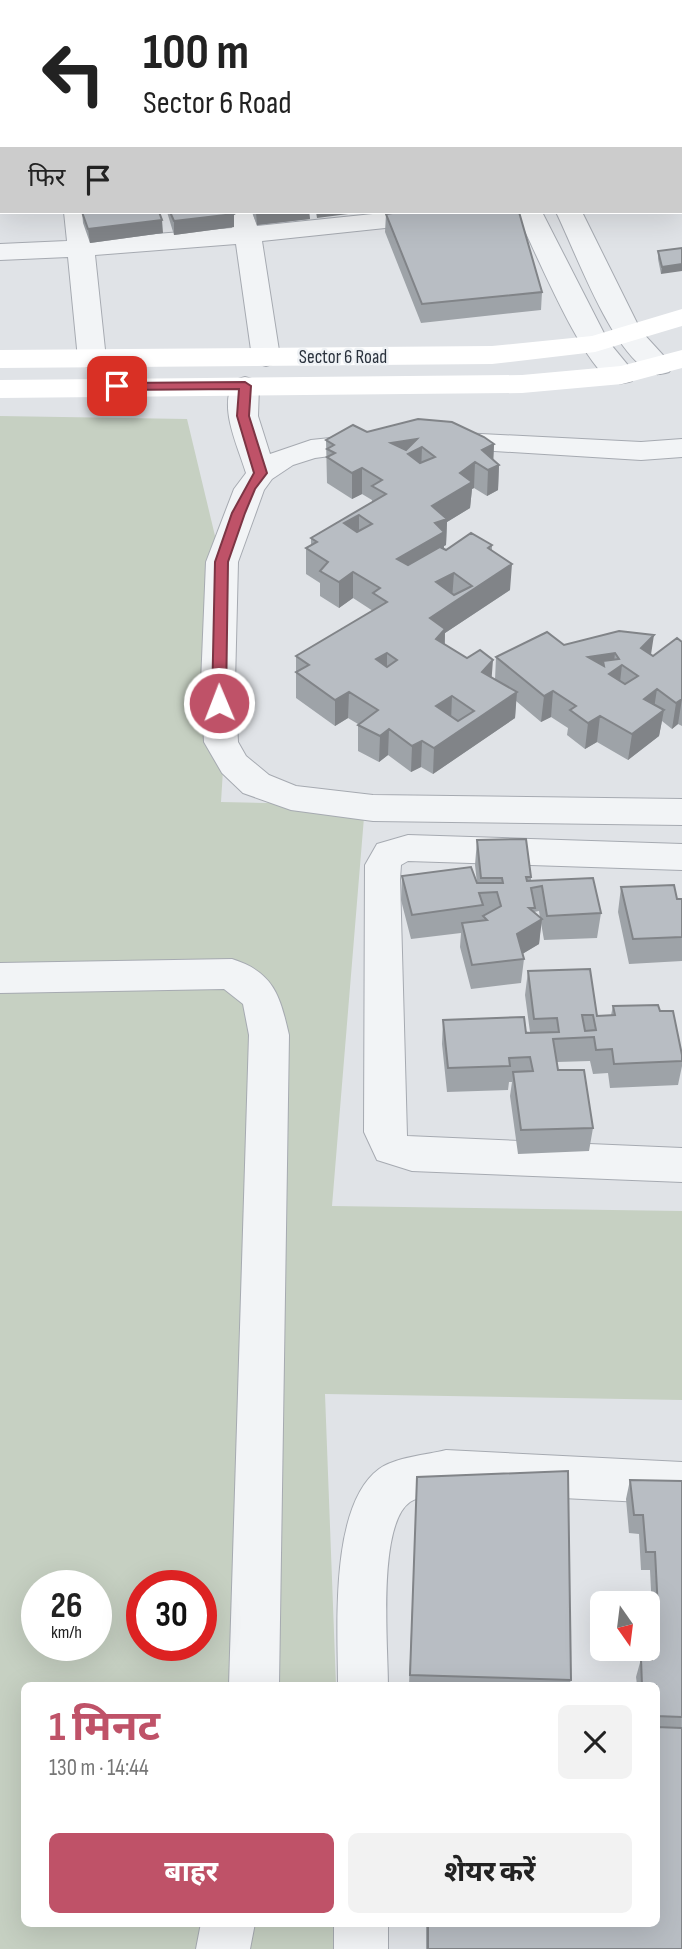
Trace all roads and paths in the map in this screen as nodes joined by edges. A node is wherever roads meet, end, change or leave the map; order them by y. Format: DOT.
graph roads {
  1 [pos="77,214"];
  2 [pos="424,214"];
  3 [pos="530,214"];
  4 [pos="570,214"];
  5 [pos="313,220"];
  6 [pos="244,224"];
  7 [pos="79,249"];
  8 [pos="0,252"];
  9 [pos="682,317"];
  10 [pos="629,335"];
  11 [pos="595,344"];
  12 [pos="266,357"];
  13 [pos="0,359"];
  14 [pos="92,359"];
  15 [pos="670,362"];
  16 [pos="622,376"];
  17 [pos="245,386"];
  18 [pos="0,389"];
  19 [pos="682,448"];
  20 [pos="261,473"];
  21 [pos="682,813"];
  22 [pos="682,857"];
  23 [pos="0,978"];
  24 [pos="682,1165"];
  25 [pos="682,1483"];
  26 [pos="254,1682"];
  27 [pos="363,1682"];
  28 [pos="227,1927"];
  29 [pos="361,1927"];
  30 [pos="223,1949"];
  31 [pos="361,1949"];
  1 -- 7 [label="street"];
  2 -- 5 [label="street"];
  3 -- 11 [label="street"];
  4 -- 10 [label="street"];
  5 -- 6 [label="street"];
  6 -- 7 [label="street"];
  6 -- 12 [label="street"];
  7 -- 8 [label="street"];
  7 -- 14 [label="street"];
  9 -- 10 [label="street, Sector 6 Road"];
  10 -- 11 [label="street, Sector 6 Road"];
  10 -- 15 [label="street"];
  11 -- 12 [label="street, Sector 6 Road"];
  11 -- 16 [label="street"];
  12 -- 14 [label="street, Sector 6 Road"];
  13 -- 14 [label="street, Sector 6 Road"];
  15 -- 16 [label="street, Sector 6 Road"];
  16 -- 17 [label="street, Sector 6 Road"];
  17 -- 18 [label="street, Sector 6 Road"];
  17 -- 20 [label="street"];
  19 -- 20 [label="street"];
  20 -- 21 [label="street"];
  22 -- 24 [label="street"];
  23 -- 26 [label="street"];
  25 -- 27 [label="street"];
  28 -- 30 [label="street"];
  29 -- 31 [label="street"];
}
